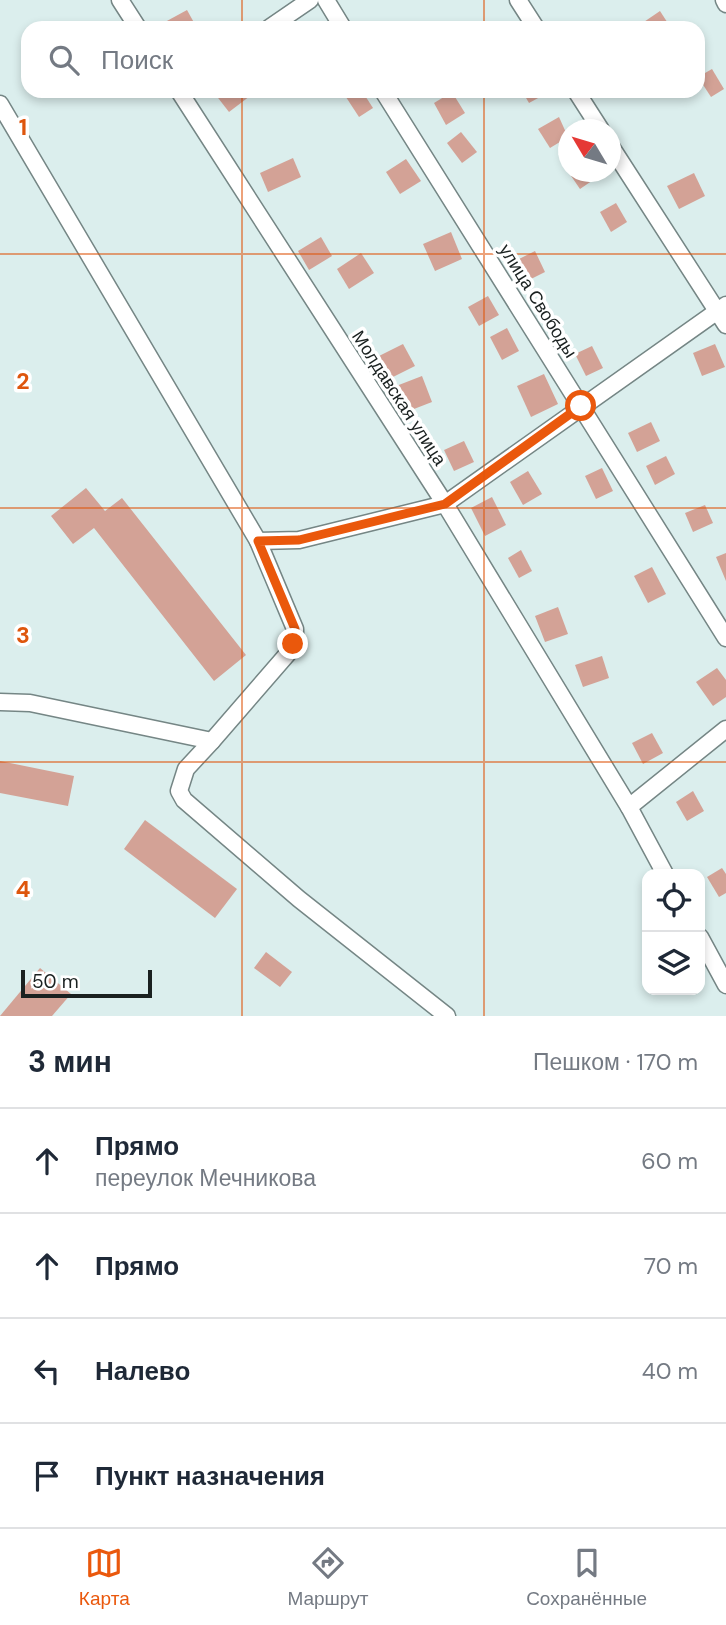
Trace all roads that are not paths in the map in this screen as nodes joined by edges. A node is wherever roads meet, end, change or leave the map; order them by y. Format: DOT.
graph roads {
  1 [pos="120,0"];
  2 [pos="310,0"];
  3 [pos="326,0"];
  4 [pos="517,0"];
  5 [pos="134,21"];
  6 [pos="279,21"];
  7 [pos="339,21"];
  8 [pos="531,21"];
  9 [pos="184,98"];
  10 [pos="387,98"];
  11 [pos="580,98"];
  12 [pos="0,104"];
  13 [pos="594,119"];
  14 [pos="621,160"];
  15 [pos="723,314"];
  16 [pos="581,406"];
  17 [pos="445,504"];
  18 [pos="258,541"];
  19 [pos="726,638"];
  20 [pos="0,702"];
  21 [pos="726,729"];
  22 [pos="212,741"];
  23 [pos="628,807"];
  24 [pos="662,869"];
  25 [pos="705,946"];
  26 [pos="726,985"];
  27 [pos="447,1016"];
  1 -- 5 [label="street"];
  2 -- 6 [label="street"];
  3 -- 7 [label="street"];
  4 -- 8 [label="street"];
  9 -- 17 [label="street, Молдавская улица"];
  10 -- 16 [label="street, улица Свободы"];
  11 -- 13 [label="street"];
  12 -- 18 [label="street"];
  14 -- 15 [label="street"];
  15 -- 16 [label="street"];
  16 -- 17 [label="street"];
  16 -- 19 [label="street, улица Свободы"];
  17 -- 18 [label="street"];
  17 -- 23 [label="street, Молдавская улица"];
  18 -- 22 [label="street"];
  20 -- 22 [label="street"];
  21 -- 23 [label="street"];
  22 -- 27 [label="street"];
  23 -- 24 [label="street, Молдавская улица"];
  25 -- 26 [label="street"];
}
